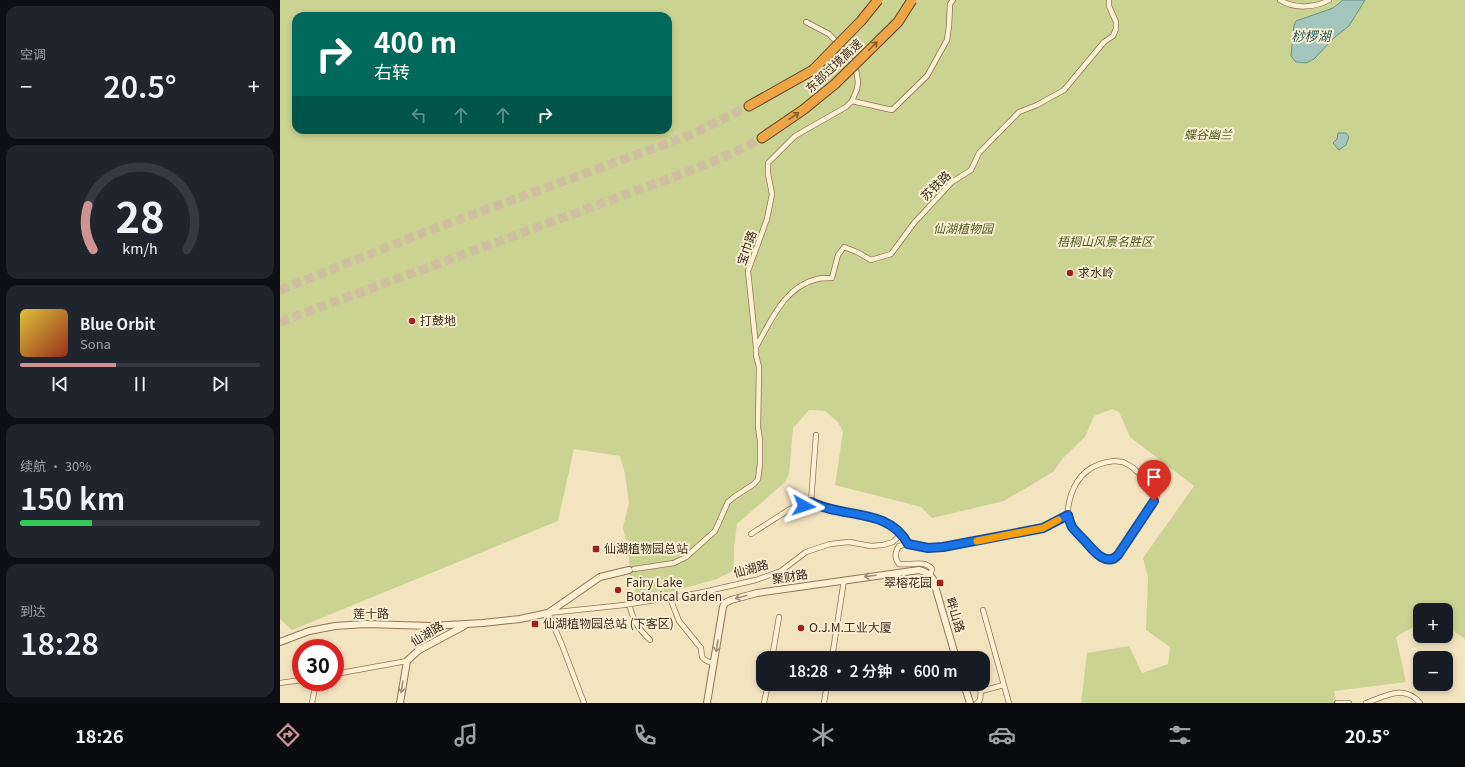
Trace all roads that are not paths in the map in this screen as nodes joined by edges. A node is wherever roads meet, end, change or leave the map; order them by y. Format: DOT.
graph roads {
  1 [pos="878,0"];
  2 [pos="912,0"];
  3 [pos="953,0"];
  4 [pos="1109,0"];
  5 [pos="1280,0"];
  6 [pos="1329,0"];
  7 [pos="806,22"];
  8 [pos="852,101"];
  9 [pos="749,106"];
  10 [pos="762,138"];
  11 [pos="756,347"];
  12 [pos="816,435"];
  13 [pos="811,502"];
  14 [pos="1068,515"];
  15 [pos="751,534"];
  16 [pos="901,534"];
  17 [pos="908,544"];
  18 [pos="632,569"];
  19 [pos="932,577"];
  20 [pos="844,580"];
  21 [pos="670,598"];
  22 [pos="629,604"];
  23 [pos="983,610"];
  24 [pos="548,613"];
  25 [pos="779,616"];
  26 [pos="465,625"];
  27 [pos="650,640"];
  28 [pos="280,642"];
  29 [pos="773,651"];
  30 [pos="833,651"];
  31 [pos="954,651"];
  32 [pos="407,661"];
  33 [pos="714,664"];
  34 [pos="344,672"];
  35 [pos="292,681"];
  36 [pos="280,683"];
  37 [pos="1004,685"];
  38 [pos="990,689"];
  39 [pos="314,691"];
  40 [pos="767,691"];
  41 [pos="826,691"];
  42 [pos="966,691"];
  43 [pos="981,691"];
  44 [pos="312,703"];
  45 [pos="400,703"];
  46 [pos="584,703"];
  47 [pos="707,703"];
  48 [pos="764,703"];
  49 [pos="824,703"];
  50 [pos="970,703"];
  51 [pos="977,703"];
  52 [pos="1009,703"];
  53 [pos="1336,703"];
  54 [pos="1349,703"];
  55 [pos="1366,703"];
  56 [pos="1420,703"];
  1 -- 9 [label="highway, 东部过境高速, bridge"];
  10 -- 2 [label="highway, 东部过境高速, one-way, bridge"];
  3 -- 8 [label="street"];
  4 -- 11 [label="street, 苏铁路"];
  5 -- 6 [label="street"];
  7 -- 8 [label="street"];
  8 -- 11 [label="street, 宝巾路"];
  11 -- 18 [label="street, 宝巾路"];
  12 -- 13 [label="street"];
  13 -- 15 [label="street"];
  13 -- 16 [label="street"];
  14 -- 14 [label="street"];
  14 -- 17 [label="street"];
  16 -- 17 [label="street"];
  16 -- 21 [label="street, 仙湖路"];
  17 -- 19 [label="street"];
  18 -- 24 [label="street, 仙湖路"];
  19 -- 20 [label="street, 聚财路, one-way"];
  19 -- 31 [label="street, 畔山路"];
  20 -- 30 [label="street"];
  20 -- 33 [label="street, 聚财路, one-way"];
  21 -- 22 [label="street, 仙湖路"];
  21 -- 33 [label="street"];
  22 -- 24 [label="street, 仙湖路"];
  22 -- 27 [label="street"];
  23 -- 37 [label="street"];
  24 -- 26 [label="street, 仙湖路"];
  24 -- 46 [label="street"];
  25 -- 29 [label="street"];
  26 -- 28 [label="street, 莲十路"];
  26 -- 32 [label="street, 仙湖路"];
  32 -- 34 [label="street"];
  32 -- 45 [label="street, 仙湖路, one-way"];
  33 -- 47 [label="street, 聚财路"];
  35 -- 36 [label="street"];
  37 -- 38 [label="street"];
  37 -- 52 [label="street"];
  39 -- 44 [label="street"];
  40 -- 48 [label="street"];
  41 -- 49 [label="street"];
  42 -- 50 [label="street"];
  43 -- 51 [label="street"];
  53 -- 54 [label="street"];
  55 -- 56 [label="street"];
}
